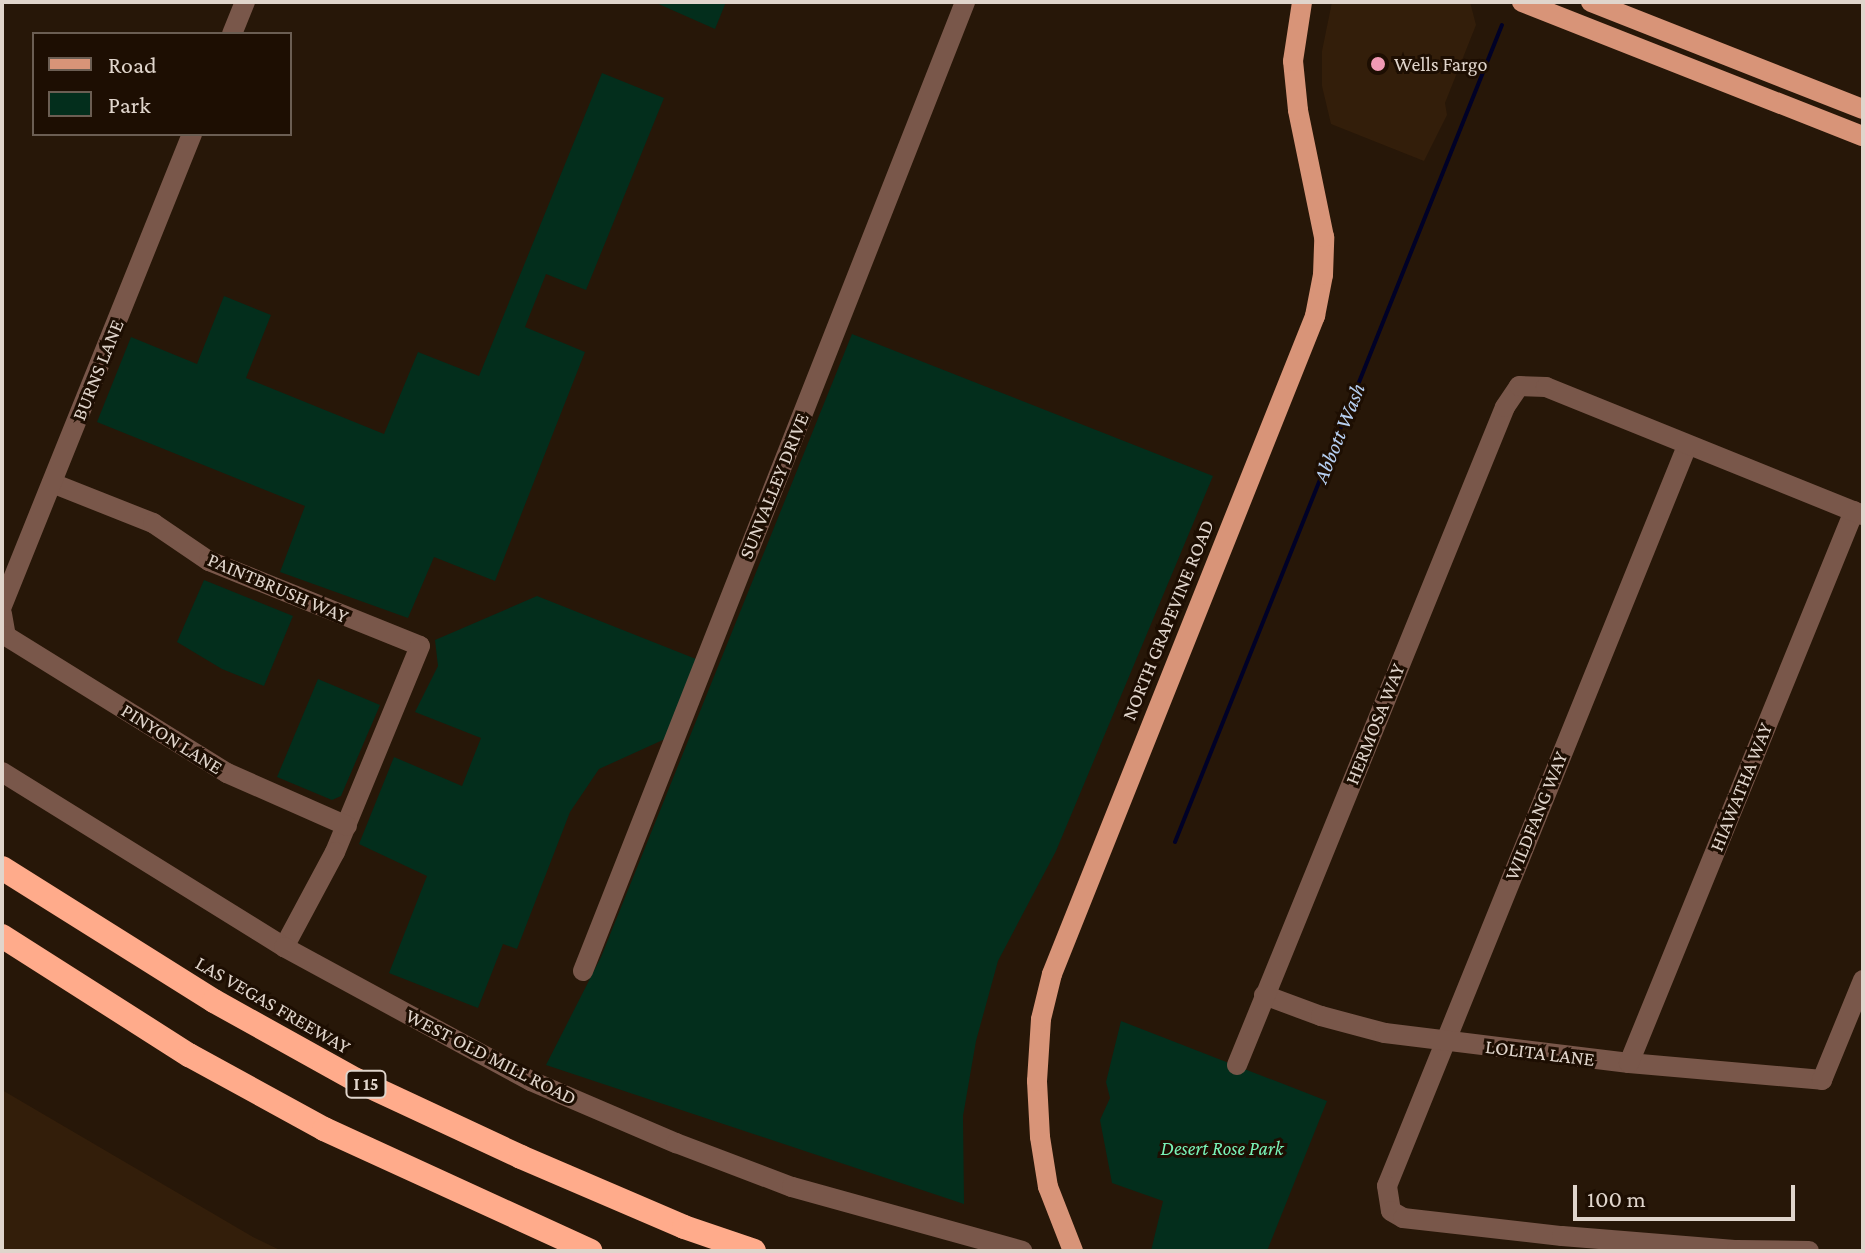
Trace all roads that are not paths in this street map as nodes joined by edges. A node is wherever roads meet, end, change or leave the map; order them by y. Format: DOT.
graph roads {
  1 [pos="245,2"];
  2 [pos="965,2"];
  3 [pos="1302,2"];
  4 [pos="1522,2"];
  5 [pos="1591,2"];
  6 [pos="233,32"];
  7 [pos="1761,69"];
  8 [pos="1752,92"];
  9 [pos="1863,109"];
  10 [pos="191,136"];
  11 [pos="1863,136"];
  12 [pos="1687,446"];
  13 [pos="52,483"];
  14 [pos="1859,513"];
  15 [pos="2,606"];
  16 [pos="2,614"];
  17 [pos="2,772"];
  18 [pos="347,826"];
  19 [pos="2,868"];
  20 [pos="2,936"];
  21 [pos="284,947"];
  22 [pos="583,971"];
  23 [pos="1863,980"];
  24 [pos="1264,995"];
  25 [pos="1855,1023"];
  26 [pos="1444,1041"];
  27 [pos="1629,1063"];
  28 [pos="1237,1065"];
  29 [pos="1737,1250"];
  30 [pos="590,1251"];
  31 [pos="754,1251"];
  32 [pos="1022,1251"];
  33 [pos="1073,1251"];
  34 [pos="1809,1251"];
  1 -- 6 [label="street"];
  2 -- 22 [label="street, SUNVALLEY DRIVE"];
  3 -- 33 [label="main road, NORTH GRAPEVINE ROAD"];
  4 -- 8 [label="main road"];
  5 -- 7 [label="main road"];
  7 -- 8 [label="main road"];
  7 -- 9 [label="main road"];
  8 -- 11 [label="main road"];
  10 -- 13 [label="street, BURNS LANE"];
  12 -- 14 [label="street"];
  12 -- 24 [label="street, HERMOSA WAY"];
  12 -- 26 [label="street, WILDFANG WAY"];
  13 -- 15 [label="street, BURNS LANE"];
  13 -- 18 [label="street, PAINTBRUSH WAY"];
  14 -- 27 [label="street, HIAWATHA WAY"];
  16 -- 18 [label="street, PINYON LANE"];
  17 -- 21 [label="street, WEST OLD MILL ROAD"];
  18 -- 21 [label="street"];
  19 -- 31 [label="highway, LAS VEGAS FREEWAY / I 15"];
  20 -- 30 [label="highway"];
  21 -- 32 [label="street, WEST OLD MILL ROAD"];
  23 -- 25 [label="street"];
  24 -- 26 [label="street, LOLITA LANE"];
  24 -- 28 [label="street, HERMOSA WAY"];
  25 -- 27 [label="street, LOLITA LANE"];
  26 -- 27 [label="street, LOLITA LANE"];
  26 -- 29 [label="street, WILDFANG WAY"];
  29 -- 34 [label="street"];
}
